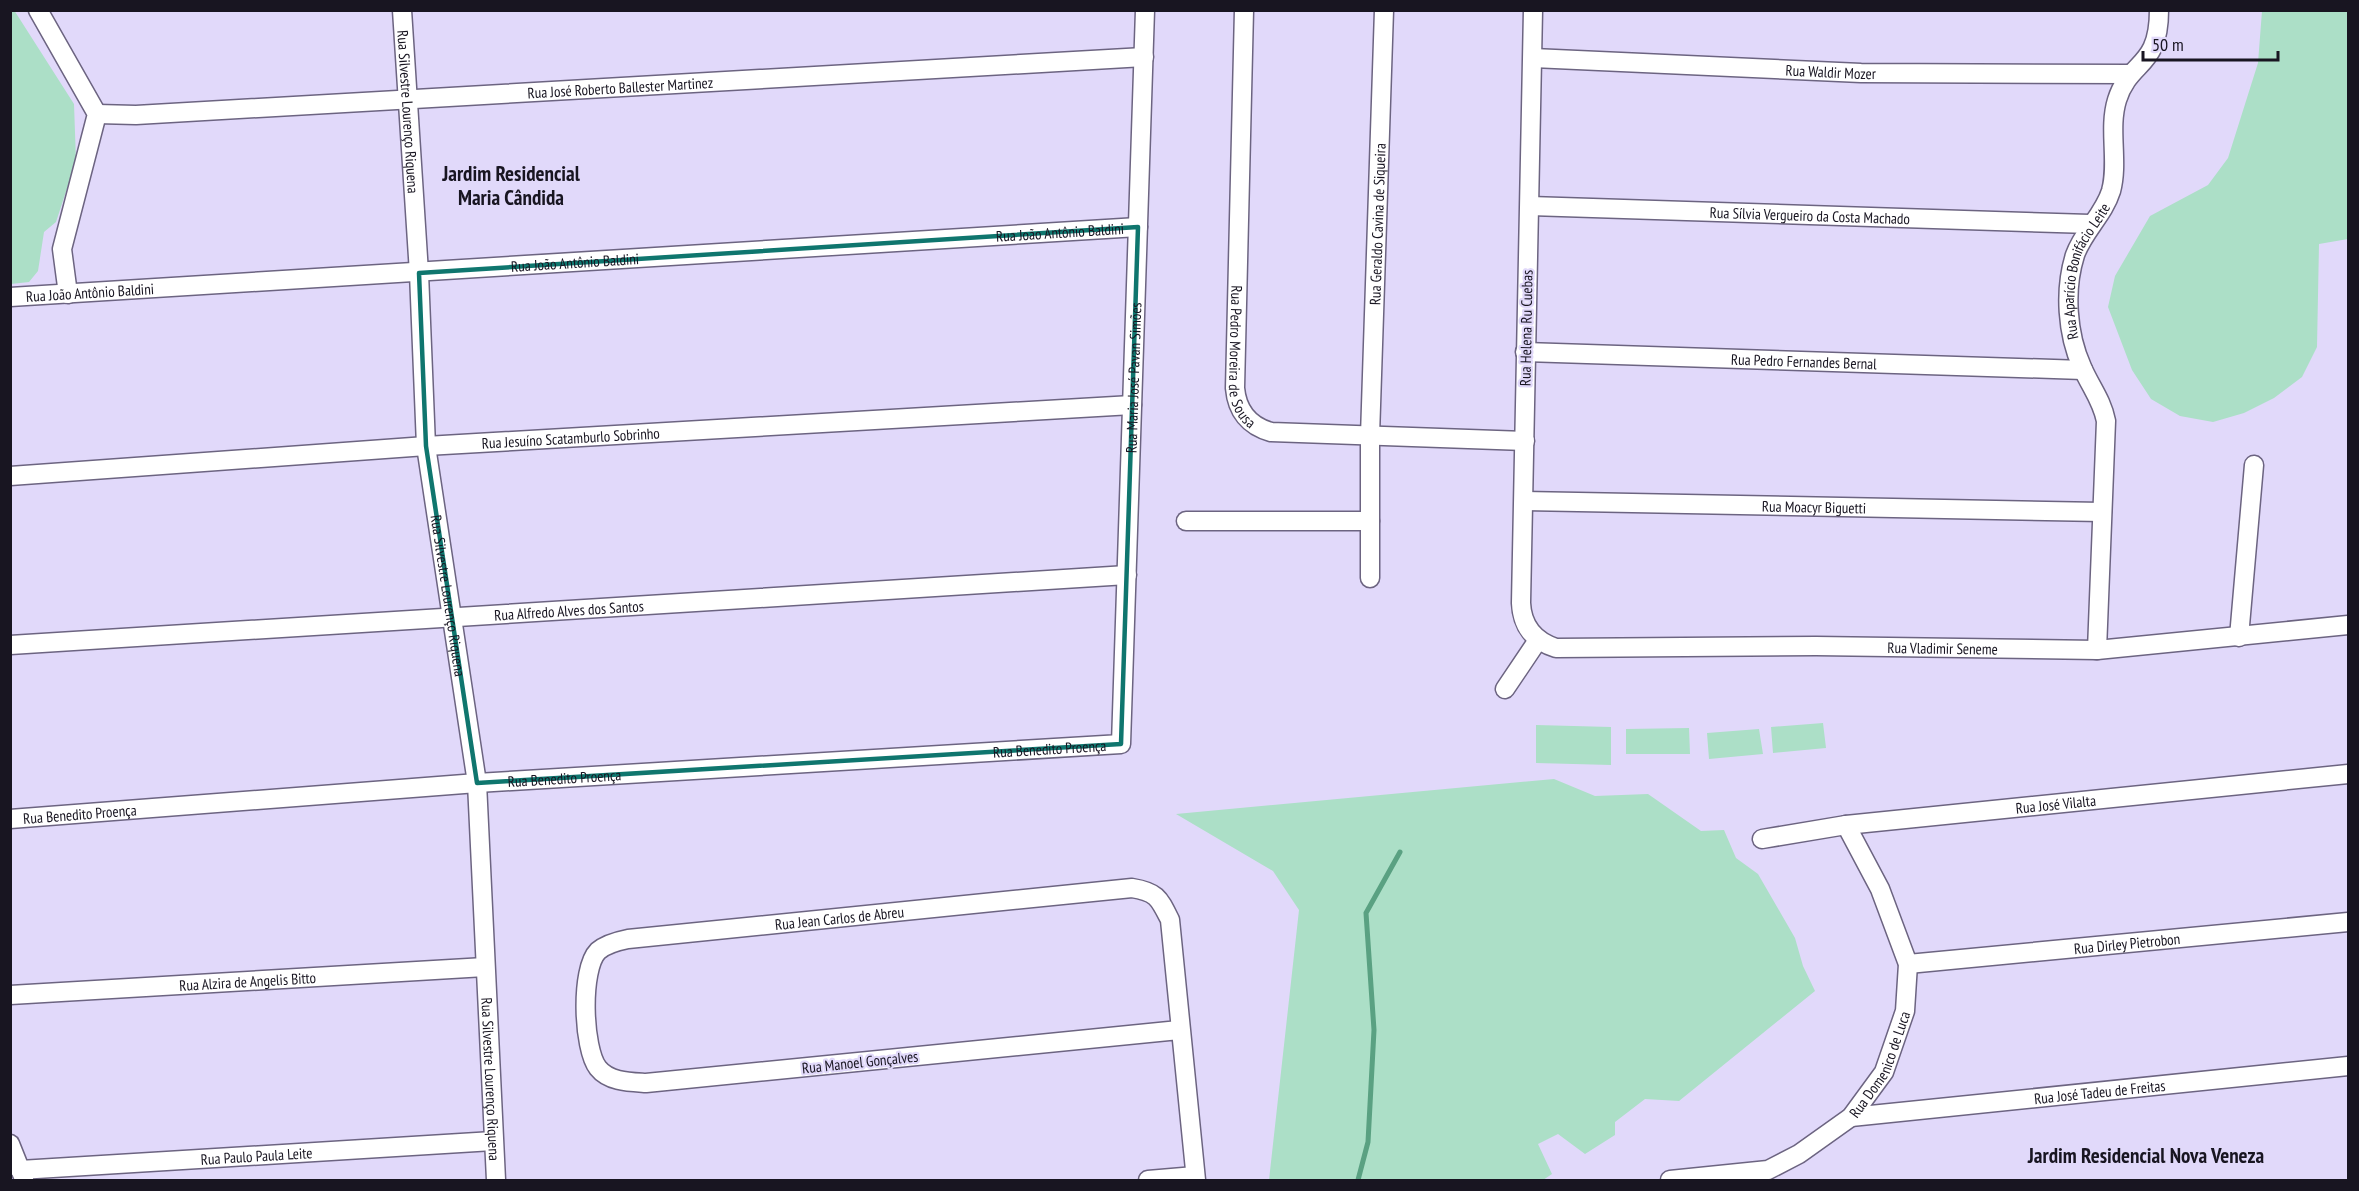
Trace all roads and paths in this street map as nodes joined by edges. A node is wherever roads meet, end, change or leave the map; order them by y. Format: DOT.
graph roads {
  1 [pos="38,10"];
  2 [pos="402,10"];
  3 [pos="1145,10"];
  4 [pos="1244,10"];
  5 [pos="1384,10"];
  6 [pos="1533,10"];
  7 [pos="2160,10"];
  8 [pos="1144,57"];
  9 [pos="1533,58"];
  10 [pos="2130,74"];
  11 [pos="408,99"];
  12 [pos="97,114"];
  13 [pos="1530,206"];
  14 [pos="2090,224"];
  15 [pos="1138,227"];
  16 [pos="419,273"];
  17 [pos="68,294"];
  18 [pos="10,297"];
  19 [pos="1525,352"];
  20 [pos="2083,370"];
  21 [pos="1132,405"];
  22 [pos="1370,436"];
  23 [pos="1525,441"];
  24 [pos="426,446"];
  25 [pos="2254,465"];
  26 [pos="10,476"];
  27 [pos="1524,501"];
  28 [pos="2102,512"];
  29 [pos="1186,520"];
  30 [pos="1370,521"];
  31 [pos="1127,575"];
  32 [pos="1370,579"];
  33 [pos="452,616"];
  34 [pos="2349,626"];
  35 [pos="2239,637"];
  36 [pos="1538,640"];
  37 [pos="10,645"];
  38 [pos="2097,650"];
  39 [pos="1505,689"];
  40 [pos="1121,744"];
  41 [pos="2349,774"];
  42 [pos="477,783"];
  43 [pos="10,819"];
  44 [pos="1846,825"];
  45 [pos="1762,840"];
  46 [pos="2349,922"];
  47 [pos="1908,964"];
  48 [pos="485,967"];
  49 [pos="10,995"];
  50 [pos="587,1016"];
  51 [pos="1179,1030"];
  52 [pos="2349,1066"];
  53 [pos="1851,1116"];
  54 [pos="493,1141"];
  55 [pos="10,1144"];
  56 [pos="22,1175"];
  57 [pos="1196,1178"];
  58 [pos="496,1180"];
  59 [pos="1149,1180"];
  60 [pos="1671,1180"];
  1 -- 12 [label="street"];
  2 -- 11 [label="street, Rua Silvestre Lourenço Riquena"];
  3 -- 8 [label="street, Rua Maria José Pavan Simões"];
  4 -- 22 [label="street, Rua Pedro Moreira de Sousa"];
  5 -- 22 [label="street, Rua Geraldo Cavina de Siqueira"];
  6 -- 9 [label="street, Rua Helena Ru Cuebas"];
  7 -- 10 [label="street, Rua Aparício Bonifácio Leite"];
  8 -- 11 [label="street, Rua José Roberto Ballester Martinez"];
  8 -- 15 [label="street, Rua Maria José Pavan Simões"];
  9 -- 10 [label="street, Rua Waldir Mozer"];
  9 -- 13 [label="street, Rua Helena Ru Cuebas"];
  10 -- 14 [label="street, Rua Aparício Bonifácio Leite"];
  11 -- 12 [label="street, Rua José Roberto Ballester Martinez"];
  11 -- 16 [label="street, Rua Silvestre Lourenço Riquena"];
  12 -- 17 [label="street"];
  13 -- 14 [label="street, Rua Sílvia Vergueiro da Costa Machado"];
  13 -- 19 [label="street, Rua Helena Ru Cuebas"];
  14 -- 20 [label="street, Rua Aparício Bonifácio Leite"];
  15 -- 16 [label="street, Rua João Antônio Baldini"];
  15 -- 21 [label="street, Rua Maria José Pavan Simões"];
  16 -- 17 [label="street, Rua João Antônio Baldini"];
  16 -- 24 [label="street, Rua Silvestre Lourenço Riquena"];
  17 -- 18 [label="street, Rua João Antônio Baldini"];
  19 -- 20 [label="street, Rua Pedro Fernandes Bernal"];
  19 -- 23 [label="street, Rua Helena Ru Cuebas"];
  20 -- 28 [label="street, Rua Aparício Bonifácio Leite"];
  21 -- 24 [label="street, Rua Jesuíno Scatamburlo Sobrinho"];
  21 -- 31 [label="street, Rua Maria José Pavan Simões"];
  22 -- 23 [label="street, Rua Pedro Moreira de Sousa"];
  22 -- 30 [label="street, Rua Geraldo Cavina de Siqueira"];
  23 -- 27 [label="street, Rua Helena Ru Cuebas"];
  24 -- 26 [label="street, Rua Jesuíno Scatamburlo Sobrinho"];
  24 -- 33 [label="street, Rua Silvestre Lourenço Riquena"];
  25 -- 35 [label="street"];
  27 -- 28 [label="street, Rua Moacyr Biguetti"];
  27 -- 36 [label="street, Rua Helena Ru Cuebas"];
  28 -- 38 [label="street, Rua Aparício Bonifácio Leite"];
  29 -- 30 [label="street"];
  30 -- 32 [label="street, Rua Geraldo Cavina de Siqueira"];
  31 -- 33 [label="street, Rua Alfredo Alves dos Santos"];
  31 -- 40 [label="street, Rua Maria José Pavan Simões"];
  33 -- 37 [label="street, Rua Alfredo Alves dos Santos"];
  33 -- 42 [label="street, Rua Silvestre Lourenço Riquena"];
  34 -- 35 [label="street, Rua Vladimir Seneme"];
  35 -- 38 [label="street, Rua Vladimir Seneme"];
  36 -- 38 [label="street, Rua Vladimir Seneme"];
  36 -- 39 [label="street"];
  40 -- 42 [label="street, Rua Benedito Proença"];
  41 -- 44 [label="street, Rua José Vilalta"];
  42 -- 43 [label="street, Rua Benedito Proença"];
  42 -- 48 [label="street, Rua Silvestre Lourenço Riquena"];
  44 -- 45 [label="street, Rua José Vilalta"];
  44 -- 47 [label="street, Rua Domenico de Luca"];
  46 -- 47 [label="street, Rua Dirley Pietrobon"];
  47 -- 53 [label="street, Rua Domenico de Luca"];
  48 -- 49 [label="street, Rua Alzira de Angelis Bitto"];
  48 -- 54 [label="street, Rua Silvestre Lourenço Riquena"];
  50 -- 51 [label="street, Rua Manoel Gonçalves"];
  50 -- 51 [label="street, Rua Jean Carlos de Abreu"];
  51 -- 57 [label="street"];
  52 -- 53 [label="street, Rua José Tadeu de Freitas"];
  53 -- 60 [label="street, Rua Domenico de Luca"];
  54 -- 56 [label="street, Rua Paulo Paula Leite"];
  54 -- 58 [label="street, Rua Silvestre Lourenço Riquena"];
  55 -- 56 [label="street"];
  57 -- 59 [label="street"];
}
